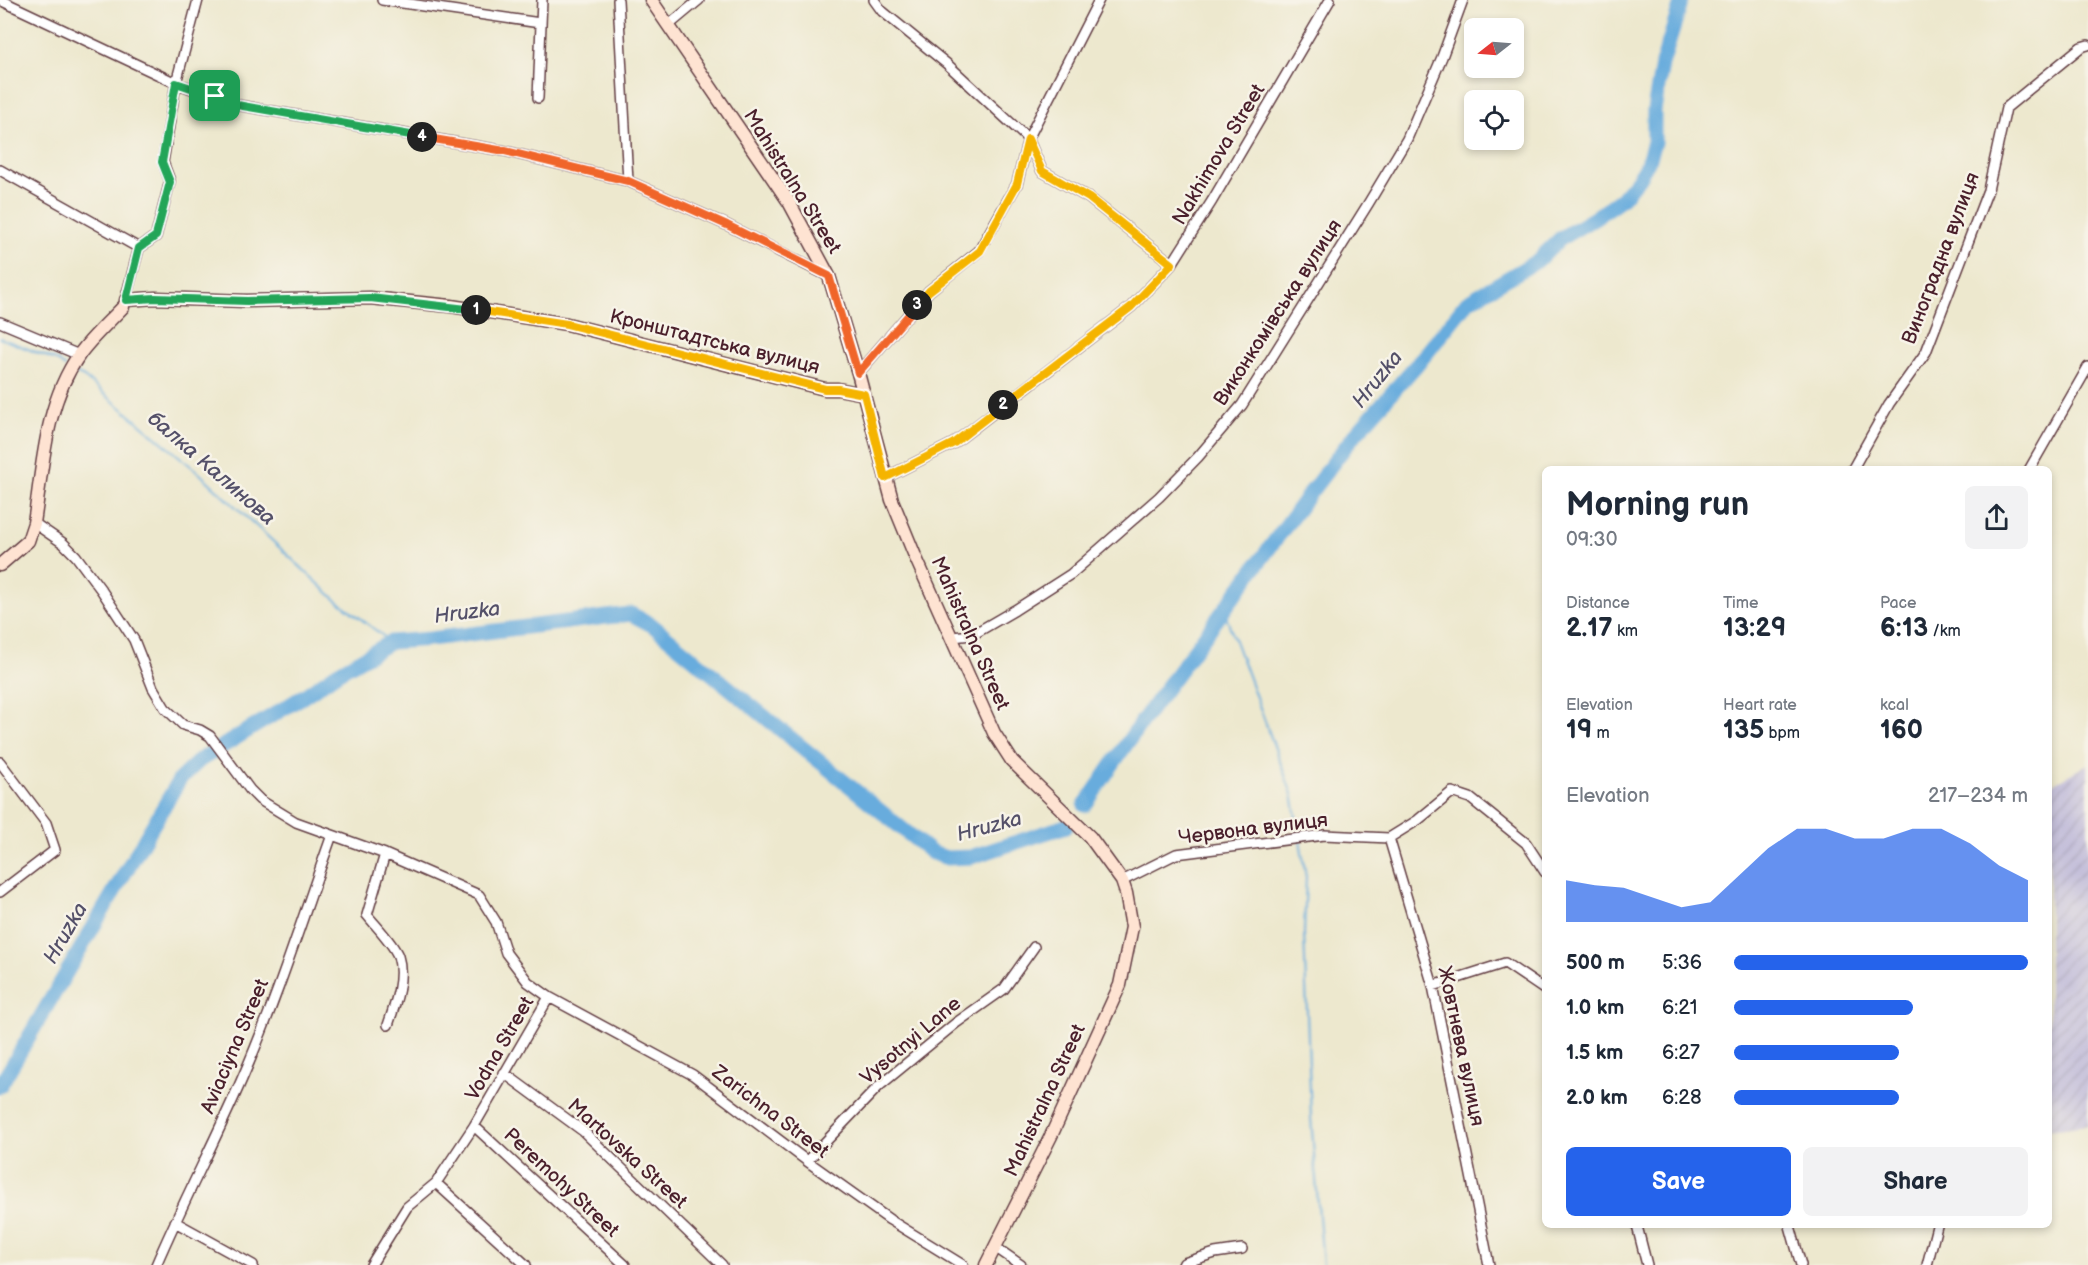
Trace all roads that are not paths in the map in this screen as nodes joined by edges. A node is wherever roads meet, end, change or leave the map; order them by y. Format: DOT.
graph roads {
  1 [pos="0,0"];
  2 [pos="198,0"];
  3 [pos="382,0"];
  4 [pos="542,0"];
  5 [pos="618,0"];
  6 [pos="651,0"];
  7 [pos="699,0"];
  8 [pos="874,0"];
  9 [pos="1100,0"];
  10 [pos="1330,0"];
  11 [pos="1463,0"];
  12 [pos="540,23"];
  13 [pos="669,25"];
  14 [pos="2088,45"];
  15 [pos="176,83"];
  16 [pos="538,98"];
  17 [pos="1028,139"];
  18 [pos="0,170"];
  19 [pos="628,181"];
  20 [pos="139,248"];
  21 [pos="1172,264"];
  22 [pos="829,276"];
  23 [pos="124,304"];
  24 [pos="0,322"];
  25 [pos="79,355"];
  26 [pos="2088,367"];
  27 [pos="858,373"];
  28 [pos="838,389"];
  29 [pos="864,394"];
  30 [pos="1854,466"];
  31 [pos="2031,466"];
  32 [pos="885,478"];
  33 [pos="34,523"];
  34 [pos="0,565"];
  35 [pos="952,637"];
  36 [pos="0,762"];
  37 [pos="4,774"];
  38 [pos="332,835"];
  39 [pos="1389,838"];
  40 [pos="386,854"];
  41 [pos="1542,867"];
  42 [pos="1122,881"];
  43 [pos="0,892"];
  44 [pos="1034,947"];
  45 [pos="1433,986"];
  46 [pos="1542,988"];
  47 [pos="549,997"];
  48 [pos="388,1025"];
  49 [pos="504,1073"];
  50 [pos="474,1126"];
  51 [pos="807,1161"];
  52 [pos="436,1183"];
  53 [pos="175,1221"];
  54 [pos="1637,1228"];
  55 [pos="1791,1228"];
  56 [pos="1936,1228"];
  57 [pos="994,1247"];
  58 [pos="1242,1249"];
  59 [pos="156,1265"];
  60 [pos="253,1265"];
  61 [pos="371,1265"];
  62 [pos="526,1265"];
  63 [pos="625,1265"];
  64 [pos="722,1265"];
  65 [pos="963,1265"];
  66 [pos="986,1265"];
  67 [pos="1022,1265"];
  68 [pos="1183,1265"];
  69 [pos="1489,1265"];
  70 [pos="1647,1265"];
  71 [pos="1801,1265"];
  72 [pos="1927,1265"];
  1 -- 15 [label="street"];
  2 -- 15 [label="street"];
  3 -- 12 [label="street"];
  4 -- 12 [label="street"];
  5 -- 19 [label="street"];
  6 -- 13 [label="main road, Mahistralna Street"];
  7 -- 13 [label="street"];
  8 -- 17 [label="street"];
  9 -- 17 [label="street"];
  10 -- 21 [label="street, Nakhimova Street"];
  11 -- 35 [label="street, Виконкомівська вулиця"];
  12 -- 16 [label="street"];
  13 -- 22 [label="main road, Mahistralna Street"];
  14 -- 30 [label="street, Виноградна вулиця"];
  15 -- 19 [label="street"];
  15 -- 20 [label="street"];
  17 -- 21 [label="street"];
  17 -- 27 [label="street"];
  18 -- 20 [label="street"];
  19 -- 22 [label="street"];
  20 -- 23 [label="street"];
  21 -- 32 [label="street, Nakhimova Street"];
  22 -- 27 [label="main road, Mahistralna Street"];
  23 -- 25 [label="main road"];
  23 -- 28 [label="main road, Кронштадтська вулиця"];
  24 -- 25 [label="street"];
  25 -- 33 [label="main road"];
  26 -- 31 [label="street"];
  27 -- 28 [label="main road"];
  27 -- 29 [label="main road, Mahistralna Street"];
  28 -- 29 [label="main road, Кронштадтська вулиця"];
  29 -- 32 [label="main road, Mahistralna Street"];
  32 -- 35 [label="main road, Mahistralna Street"];
  33 -- 34 [label="main road"];
  33 -- 38 [label="street, Vodna Street"];
  35 -- 42 [label="main road, Mahistralna Street"];
  36 -- 37 [label="street"];
  37 -- 43 [label="street"];
  38 -- 40 [label="street, Vodna Street"];
  38 -- 53 [label="street, Aviaciyna Street"];
  39 -- 41 [label="street"];
  39 -- 42 [label="street, Червона вулиця"];
  39 -- 45 [label="street, Жовтнева вулиця"];
  40 -- 47 [label="street, Vodna Street"];
  40 -- 48 [label="street"];
  42 -- 57 [label="main road, Mahistralna Street"];
  44 -- 51 [label="street, Vysotnyi Lane"];
  45 -- 46 [label="street"];
  45 -- 69 [label="street, Жовтнева вулиця"];
  47 -- 49 [label="street, Vodna Street"];
  47 -- 51 [label="street, Zarichna Street"];
  49 -- 50 [label="street, Vodna Street"];
  49 -- 64 [label="street, Martovska Street"];
  50 -- 52 [label="street, Vodna Street"];
  50 -- 63 [label="street, Peremohy Street"];
  51 -- 65 [label="street, Zarichna Street"];
  52 -- 61 [label="street, Vodna Street"];
  52 -- 62 [label="street"];
  53 -- 59 [label="street, Aviaciyna Street"];
  53 -- 60 [label="street"];
  54 -- 70 [label="street"];
  55 -- 71 [label="street"];
  56 -- 72 [label="street"];
  57 -- 66 [label="main road, Mahistralna Street"];
  57 -- 67 [label="street"];
  58 -- 68 [label="street"];
}
